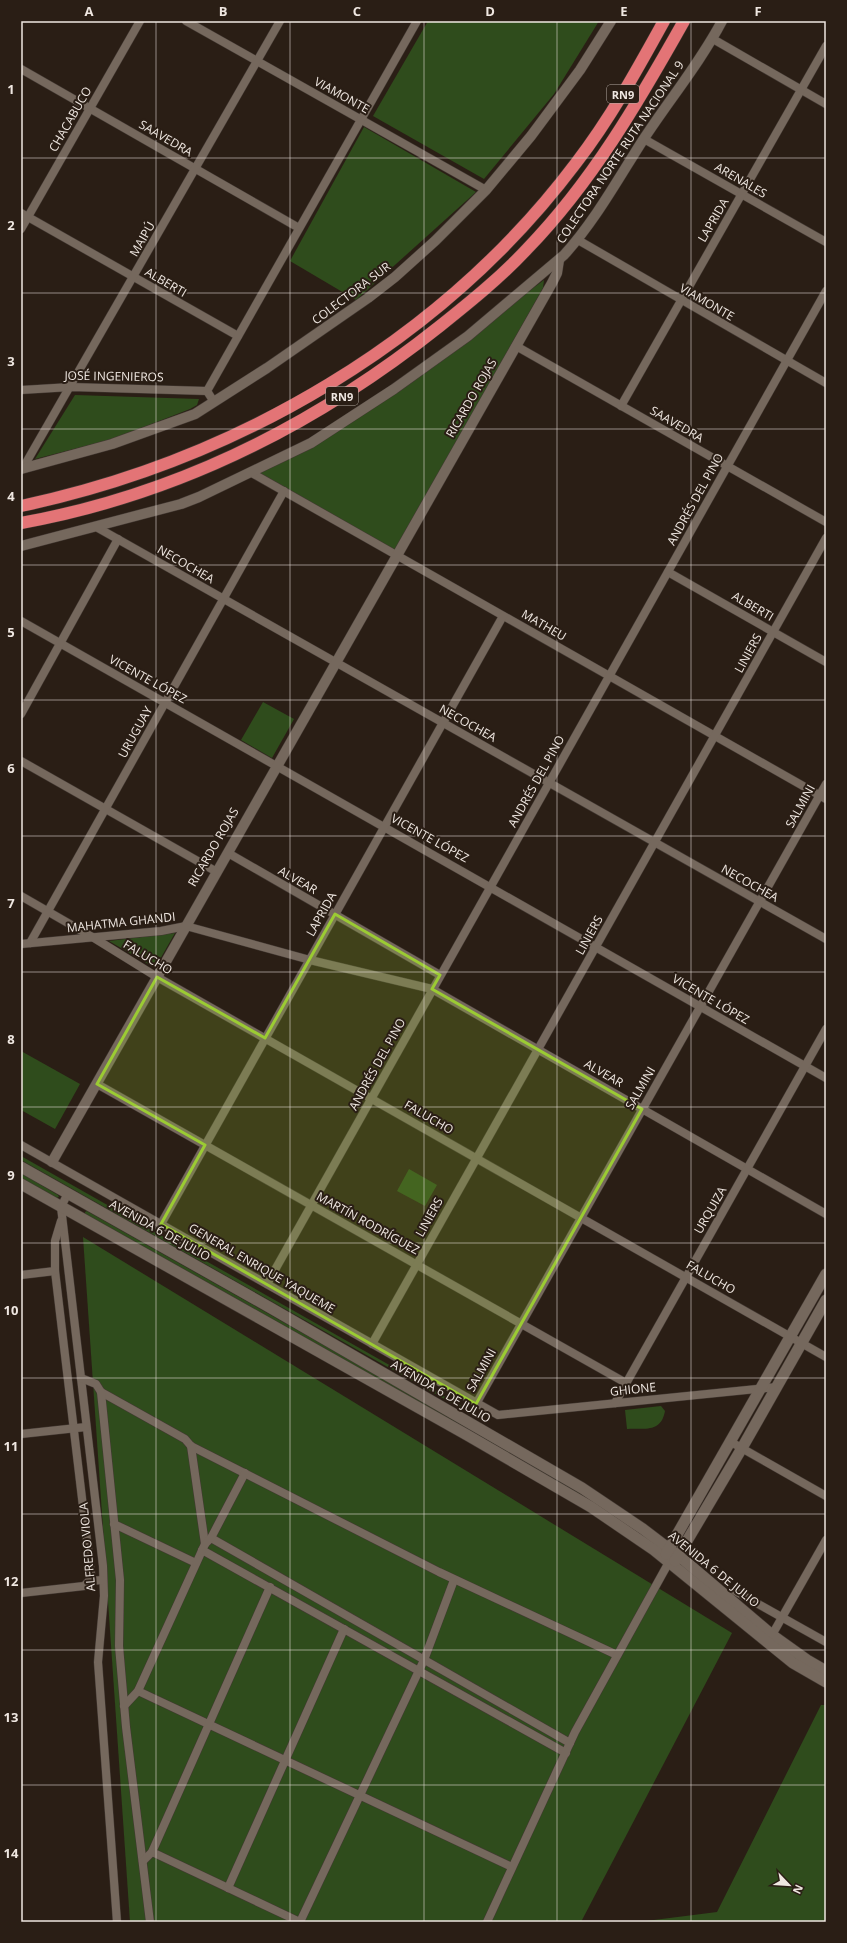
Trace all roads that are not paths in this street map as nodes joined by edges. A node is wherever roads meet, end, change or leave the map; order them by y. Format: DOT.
graph roads {
  1 [pos="140,21"];
  2 [pos="186,21"];
  3 [pos="280,21"];
  4 [pos="418,21"];
  5 [pos="611,21"];
  6 [pos="664,21"];
  7 [pos="684,21"];
  8 [pos="722,21"];
  9 [pos="713,39"];
  10 [pos="826,46"];
  11 [pos="257,61"];
  12 [pos="21,69"];
  13 [pos="801,90"];
  14 [pos="826,104"];
  15 [pos="90,108"];
  16 [pos="361,120"];
  17 [pos="644,139"];
  18 [pos="196,169"];
  19 [pos="486,190"];
  20 [pos="742,194"];
  21 [pos="24,215"];
  22 [pos="299,228"];
  23 [pos="21,229"];
  24 [pos="578,240"];
  25 [pos="826,242"];
  26 [pos="559,260"];
  27 [pos="134,277"];
  28 [pos="826,291"];
  29 [pos="681,300"];
  30 [pos="238,336"];
  31 [pos="516,346"];
  32 [pos="786,360"];
  33 [pos="826,383"];
  34 [pos="71,386"];
  35 [pos="21,390"];
  36 [pos="207,391"];
  37 [pos="214,402"];
  38 [pos="621,406"];
  39 [pos="727,466"];
  40 [pos="22,469"];
  41 [pos="250,472"];
  42 [pos="284,491"];
  43 [pos="21,506"];
  44 [pos="826,522"];
  45 [pos="21,524"];
  46 [pos="98,528"];
  47 [pos="826,538"];
  48 [pos="118,539"];
  49 [pos="21,546"];
  50 [pos="397,552"];
  51 [pos="668,572"];
  52 [pos="224,599"];
  53 [pos="503,616"];
  54 [pos="21,621"];
  55 [pos="773,632"];
  56 [pos="60,643"];
  57 [pos="335,662"];
  58 [pos="826,662"];
  59 [pos="609,676"];
  60 [pos="165,702"];
  61 [pos="21,714"];
  62 [pos="443,723"];
  63 [pos="714,736"];
  64 [pos="21,761"];
  65 [pos="276,765"];
  66 [pos="549,783"];
  67 [pos="826,784"];
  68 [pos="823,798"];
  69 [pos="106,809"];
  70 [pos="384,826"];
  71 [pos="654,842"];
  72 [pos="228,853"];
  73 [pos="216,871"];
  74 [pos="490,886"];
  75 [pos="21,896"];
  76 [pos="759,902"];
  77 [pos="48,911"];
  78 [pos="335,914"];
  79 [pos="184,927"];
  80 [pos="94,938"];
  81 [pos="826,939"];
  82 [pos="30,943"];
  83 [pos="21,944"];
  84 [pos="596,946"];
  85 [pos="310,960"];
  86 [pos="440,975"];
  87 [pos="156,977"];
  88 [pos="432,989"];
  89 [pos="700,1006"];
  90 [pos="826,1029"];
  91 [pos="265,1038"];
  92 [pos="538,1050"];
  93 [pos="805,1066"];
  94 [pos="826,1078"];
  95 [pos="97,1084"];
  96 [pos="371,1098"];
  97 [pos="642,1109"];
  98 [pos="21,1145"];
  99 [pos="205,1145"];
  100 [pos="476,1158"];
  101 [pos="51,1162"];
  102 [pos="21,1167"];
  103 [pos="748,1169"];
  104 [pos="21,1184"];
  105 [pos="68,1194"];
  106 [pos="311,1205"];
  107 [pos="61,1212"];
  108 [pos="826,1214"];
  109 [pos="581,1217"];
  110 [pos="161,1224"];
  111 [pos="416,1264"];
  112 [pos="55,1271"];
  113 [pos="826,1274"];
  114 [pos="21,1275"];
  115 [pos="686,1276"];
  116 [pos="267,1284"];
  117 [pos="826,1300"];
  118 [pos="521,1323"];
  119 [pos="790,1337"];
  120 [pos="802,1343"];
  121 [pos="372,1344"];
  122 [pos="826,1357"];
  123 [pos="81,1378"];
  124 [pos="626,1383"];
  125 [pos="777,1386"];
  126 [pos="762,1388"];
  127 [pos="101,1392"];
  128 [pos="615,1403"];
  129 [pos="476,1404"];
  130 [pos="491,1412"];
  131 [pos="86,1427"];
  132 [pos="74,1428"];
  133 [pos="21,1434"];
  134 [pos="731,1442"];
  135 [pos="191,1446"];
  136 [pos="742,1448"];
  137 [pos="245,1473"];
  138 [pos="826,1496"];
  139 [pos="114,1524"];
  140 [pos="826,1540"];
  141 [pos="206,1544"];
  142 [pos="671,1558"];
  143 [pos="196,1563"];
  144 [pos="103,1580"];
  145 [pos="454,1580"];
  146 [pos="89,1581"];
  147 [pos="270,1588"];
  148 [pos="735,1591"];
  149 [pos="21,1593"];
  150 [pos="782,1617"];
  151 [pos="344,1628"];
  152 [pos="772,1634"];
  153 [pos="826,1642"];
  154 [pos="618,1655"];
  155 [pos="424,1660"];
  156 [pos="419,1671"];
  157 [pos="826,1671"];
  158 [pos="826,1682"];
  159 [pos="138,1691"];
  160 [pos="124,1706"];
  161 [pos="209,1725"];
  162 [pos="570,1743"];
  163 [pos="566,1753"];
  164 [pos="285,1760"];
  165 [pos="360,1795"];
  166 [pos="152,1852"];
  167 [pos="143,1861"];
  168 [pos="512,1867"];
  169 [pos="228,1888"];
  170 [pos="117,1922"];
  171 [pos="150,1922"];
  172 [pos="300,1922"];
  173 [pos="487,1922"];
  1 -- 15 [label="street, CHACABUCO"];
  2 -- 11 [label="street, VIAMONTE"];
  3 -- 11 [label="street, MAIPÚ"];
  4 -- 16 [label="street"];
  5 -- 19 [label="street, COLECTORA SUR"];
  6 -- 43 [label="highway, RN9"];
  7 -- 45 [label="highway, RN9"];
  8 -- 9 [label="street, COLECTORA NORTE RUTA NACIONAL 9"];
  9 -- 13 [label="street"];
  9 -- 17 [label="street, COLECTORA NORTE RUTA NACIONAL 9"];
  10 -- 13 [label="street, LAPRIDA"];
  11 -- 16 [label="street, VIAMONTE"];
  11 -- 18 [label="street, MAIPÚ"];
  12 -- 15 [label="street, SAAVEDRA"];
  13 -- 14 [label="street"];
  13 -- 20 [label="street, LAPRIDA"];
  15 -- 18 [label="street, SAAVEDRA"];
  15 -- 21 [label="street, CHACABUCO"];
  16 -- 19 [label="street, VIAMONTE"];
  16 -- 22 [label="street"];
  17 -- 20 [label="street, ARENALES"];
  17 -- 24 [label="street, COLECTORA NORTE RUTA NACIONAL 9"];
  18 -- 22 [label="street, SAAVEDRA"];
  18 -- 27 [label="street, MAIPÚ"];
  19 -- 37 [label="street, COLECTORA SUR"];
  20 -- 25 [label="street, ARENALES"];
  20 -- 29 [label="street, LAPRIDA"];
  21 -- 23 [label="street, CHACABUCO"];
  21 -- 27 [label="street, ALBERTI"];
  22 -- 30 [label="street"];
  24 -- 26 [label="street, COLECTORA NORTE RUTA NACIONAL 9"];
  24 -- 29 [label="street, VIAMONTE"];
  26 -- 31 [label="street, RICARDO ROJAS"];
  26 -- 41 [label="street, COLECTORA NORTE RUTA NACIONAL 9"];
  27 -- 30 [label="street, ALBERTI"];
  27 -- 34 [label="street, MAIPÚ"];
  28 -- 32 [label="street, ANDRÉS DEL PINO"];
  29 -- 32 [label="street, VIAMONTE"];
  29 -- 38 [label="street, LAPRIDA"];
  30 -- 36 [label="street"];
  31 -- 38 [label="street, SAAVEDRA"];
  31 -- 50 [label="street, RICARDO ROJAS"];
  32 -- 33 [label="street, VIAMONTE"];
  32 -- 39 [label="street, ANDRÉS DEL PINO"];
  34 -- 35 [label="street, JOSÉ INGENIEROS"];
  34 -- 36 [label="street, JOSÉ INGENIEROS"];
  34 -- 40 [label="street, MAIPÚ"];
  36 -- 37 [label="street"];
  37 -- 40 [label="street, COLECTORA SUR"];
  38 -- 39 [label="street, SAAVEDRA"];
  39 -- 44 [label="street, SAAVEDRA"];
  39 -- 51 [label="street, ANDRÉS DEL PINO"];
  41 -- 42 [label="street, MATHEU"];
  41 -- 46 [label="street, COLECTORA NORTE RUTA NACIONAL 9"];
  42 -- 50 [label="street, MATHEU"];
  42 -- 52 [label="street, URUGUAY"];
  46 -- 48 [label="street, NECOCHEA"];
  46 -- 49 [label="street, COLECTORA NORTE RUTA NACIONAL 9"];
  47 -- 55 [label="street, LINIERS"];
  48 -- 52 [label="street, NECOCHEA"];
  48 -- 56 [label="street"];
  50 -- 53 [label="street, MATHEU"];
  50 -- 57 [label="street, RICARDO ROJAS"];
  51 -- 55 [label="street, ALBERTI"];
  51 -- 59 [label="street, ANDRÉS DEL PINO"];
  52 -- 57 [label="street, NECOCHEA"];
  52 -- 60 [label="street, URUGUAY"];
  53 -- 59 [label="street, MATHEU"];
  53 -- 62 [label="street, LAPRIDA"];
  54 -- 56 [label="street, VICENTE LÓPEZ"];
  55 -- 58 [label="street, ALBERTI"];
  55 -- 63 [label="street, LINIERS"];
  56 -- 60 [label="street, VICENTE LÓPEZ"];
  56 -- 61 [label="street"];
  57 -- 62 [label="street, NECOCHEA"];
  57 -- 65 [label="street, RICARDO ROJAS"];
  59 -- 63 [label="street, MATHEU"];
  59 -- 66 [label="street, ANDRÉS DEL PINO"];
  60 -- 65 [label="street, VICENTE LÓPEZ"];
  60 -- 69 [label="street, URUGUAY"];
  62 -- 66 [label="street, NECOCHEA"];
  62 -- 70 [label="street, LAPRIDA"];
  63 -- 68 [label="street, MATHEU"];
  63 -- 71 [label="street, LINIERS"];
  64 -- 69 [label="street"];
  65 -- 70 [label="street, VICENTE LÓPEZ"];
  65 -- 72 [label="street, RICARDO ROJAS"];
  65 -- 73 [label="street, RICARDO ROJAS"];
  66 -- 71 [label="street, NECOCHEA"];
  66 -- 74 [label="street, ANDRÉS DEL PINO"];
  67 -- 68 [label="street, SALMINI"];
  68 -- 76 [label="street, SALMINI"];
  69 -- 73 [label="street"];
  69 -- 77 [label="street, URUGUAY"];
  70 -- 74 [label="street, VICENTE LÓPEZ"];
  70 -- 78 [label="street, LAPRIDA"];
  71 -- 76 [label="street, NECOCHEA"];
  71 -- 84 [label="street, LINIERS"];
  72 -- 73 [label="street, RICARDO ROJAS"];
  72 -- 78 [label="street, ALVEAR"];
  73 -- 79 [label="street, RICARDO ROJAS"];
  74 -- 84 [label="street, VICENTE LÓPEZ"];
  74 -- 86 [label="street, ANDRÉS DEL PINO"];
  75 -- 77 [label="street, FALUCHO"];
  76 -- 81 [label="street, NECOCHEA"];
  76 -- 89 [label="street, SALMINI"];
  77 -- 80 [label="street, FALUCHO"];
  77 -- 82 [label="street, URUGUAY"];
  78 -- 85 [label="street, LAPRIDA"];
  78 -- 86 [label="street, ALVEAR"];
  79 -- 80 [label="street, MAHATMA GHANDI"];
  79 -- 85 [label="street, MAHATMA GHANDI"];
  79 -- 87 [label="street, RICARDO ROJAS"];
  80 -- 82 [label="street, MAHATMA GHANDI"];
  80 -- 87 [label="street, FALUCHO"];
  82 -- 83 [label="street, MAHATMA GHANDI"];
  84 -- 89 [label="street, VICENTE LÓPEZ"];
  84 -- 92 [label="street, LINIERS"];
  85 -- 88 [label="street, MAHATMA GHANDI"];
  85 -- 91 [label="street, LAPRIDA"];
  86 -- 88 [label="street, ANDRÉS DEL PINO"];
  87 -- 91 [label="street, FALUCHO"];
  87 -- 95 [label="street, RICARDO ROJAS"];
  87 -- 101 [label="street, RICARDO ROJAS"];
  88 -- 92 [label="street, ALVEAR"];
  88 -- 96 [label="street, ANDRÉS DEL PINO"];
  89 -- 93 [label="street, VICENTE LÓPEZ"];
  89 -- 97 [label="street, SALMINI"];
  90 -- 93 [label="street, URQUIZA"];
  91 -- 96 [label="street, FALUCHO"];
  91 -- 99 [label="street, LAPRIDA"];
  92 -- 97 [label="street, ALVEAR"];
  92 -- 100 [label="street, LINIERS"];
  93 -- 94 [label="street, VICENTE LÓPEZ"];
  93 -- 103 [label="street, URQUIZA"];
  95 -- 99 [label="street, MARTÍN RODRÍGUEZ"];
  95 -- 101 [label="street, RICARDO ROJAS"];
  96 -- 100 [label="street, FALUCHO"];
  96 -- 106 [label="street, ANDRÉS DEL PINO"];
  97 -- 103 [label="street, ALVEAR"];
  97 -- 109 [label="street, SALMINI"];
  98 -- 101 [label="street, GENERAL ENRIQUE YAQUEME"];
  99 -- 106 [label="street, MARTÍN RODRÍGUEZ"];
  99 -- 110 [label="street, LAPRIDA"];
  100 -- 109 [label="street, FALUCHO"];
  100 -- 111 [label="street, LINIERS"];
  101 -- 110 [label="street, GENERAL ENRIQUE YAQUEME"];
  102 -- 105 [label="main road, AVENIDA 6 DE JULIO"];
  103 -- 108 [label="street, ALVEAR"];
  103 -- 115 [label="street, URQUIZA"];
  104 -- 107 [label="main road, AVENIDA 6 DE JULIO"];
  105 -- 107 [label="street, ALFREDO VIOLA"];
  105 -- 142 [label="main road, AVENIDA 6 DE JULIO"];
  106 -- 111 [label="street, MARTÍN RODRÍGUEZ"];
  106 -- 116 [label="street, ANDRÉS DEL PINO"];
  107 -- 112 [label="street, ALFREDO VIOLA"];
  107 -- 123 [label="street, ALFREDO VIOLA"];
  107 -- 142 [label="main road, AVENIDA 6 DE JULIO"];
  109 -- 115 [label="street, FALUCHO"];
  109 -- 118 [label="street, SALMINI"];
  110 -- 116 [label="street, GENERAL ENRIQUE YAQUEME"];
  111 -- 118 [label="street, MARTÍN RODRÍGUEZ"];
  111 -- 121 [label="street, LINIERS"];
  112 -- 114 [label="street"];
  112 -- 132 [label="street, ALFREDO VIOLA"];
  113 -- 119 [label="main road"];
  115 -- 119 [label="street, FALUCHO"];
  115 -- 124 [label="street, URQUIZA"];
  116 -- 121 [label="street, GENERAL ENRIQUE YAQUEME"];
  117 -- 120 [label="main road"];
  118 -- 124 [label="street, MARTÍN RODRÍGUEZ"];
  118 -- 129 [label="street, SALMINI"];
  119 -- 120 [label="street, FALUCHO"];
  119 -- 126 [label="main road"];
  120 -- 122 [label="street, FALUCHO"];
  120 -- 125 [label="main road"];
  121 -- 129 [label="street, GENERAL ENRIQUE YAQUEME"];
  123 -- 127 [label="street"];
  123 -- 131 [label="street, ALFREDO VIOLA"];
  124 -- 128 [label="street, URQUIZA"];
  125 -- 126 [label="street, GHIONE"];
  125 -- 136 [label="main road"];
  126 -- 128 [label="street, GHIONE"];
  126 -- 134 [label="main road"];
  127 -- 135 [label="street"];
  127 -- 139 [label="street"];
  128 -- 130 [label="street, GHIONE"];
  129 -- 130 [label="street, GENERAL ENRIQUE YAQUEME"];
  131 -- 132 [label="street"];
  131 -- 144 [label="street, ALFREDO VIOLA"];
  132 -- 133 [label="street"];
  132 -- 146 [label="street, ALFREDO VIOLA"];
  134 -- 136 [label="street"];
  134 -- 142 [label="main road"];
  135 -- 137 [label="street"];
  135 -- 141 [label="street"];
  136 -- 138 [label="street"];
  136 -- 142 [label="main road"];
  137 -- 141 [label="street"];
  137 -- 145 [label="street"];
  139 -- 143 [label="street"];
  139 -- 160 [label="street"];
  140 -- 150 [label="street"];
  141 -- 143 [label="street"];
  141 -- 147 [label="street"];
  141 -- 155 [label="street"];
  142 -- 152 [label="main road, AVENIDA 6 DE JULIO"];
  142 -- 154 [label="street"];
  142 -- 158 [label="main road, AVENIDA 6 DE JULIO"];
  143 -- 159 [label="street"];
  144 -- 146 [label="street"];
  144 -- 170 [label="street, ALFREDO VIOLA"];
  145 -- 154 [label="street"];
  145 -- 155 [label="street"];
  146 -- 149 [label="street"];
  147 -- 151 [label="street"];
  147 -- 161 [label="street"];
  148 -- 150 [label="street"];
  150 -- 152 [label="street"];
  150 -- 153 [label="street"];
  151 -- 156 [label="street"];
  151 -- 164 [label="street"];
  152 -- 157 [label="main road, AVENIDA 6 DE JULIO"];
  154 -- 162 [label="street"];
  155 -- 156 [label="street"];
  155 -- 162 [label="street"];
  156 -- 163 [label="street"];
  156 -- 165 [label="street"];
  159 -- 160 [label="street"];
  159 -- 161 [label="street"];
  160 -- 167 [label="street"];
  161 -- 164 [label="street"];
  161 -- 166 [label="street"];
  162 -- 163 [label="street"];
  163 -- 168 [label="street"];
  164 -- 165 [label="street"];
  164 -- 169 [label="street"];
  165 -- 168 [label="street"];
  165 -- 172 [label="street"];
  166 -- 167 [label="street"];
  166 -- 169 [label="street"];
  167 -- 171 [label="street"];
  168 -- 173 [label="street"];
  169 -- 172 [label="street"];
}
